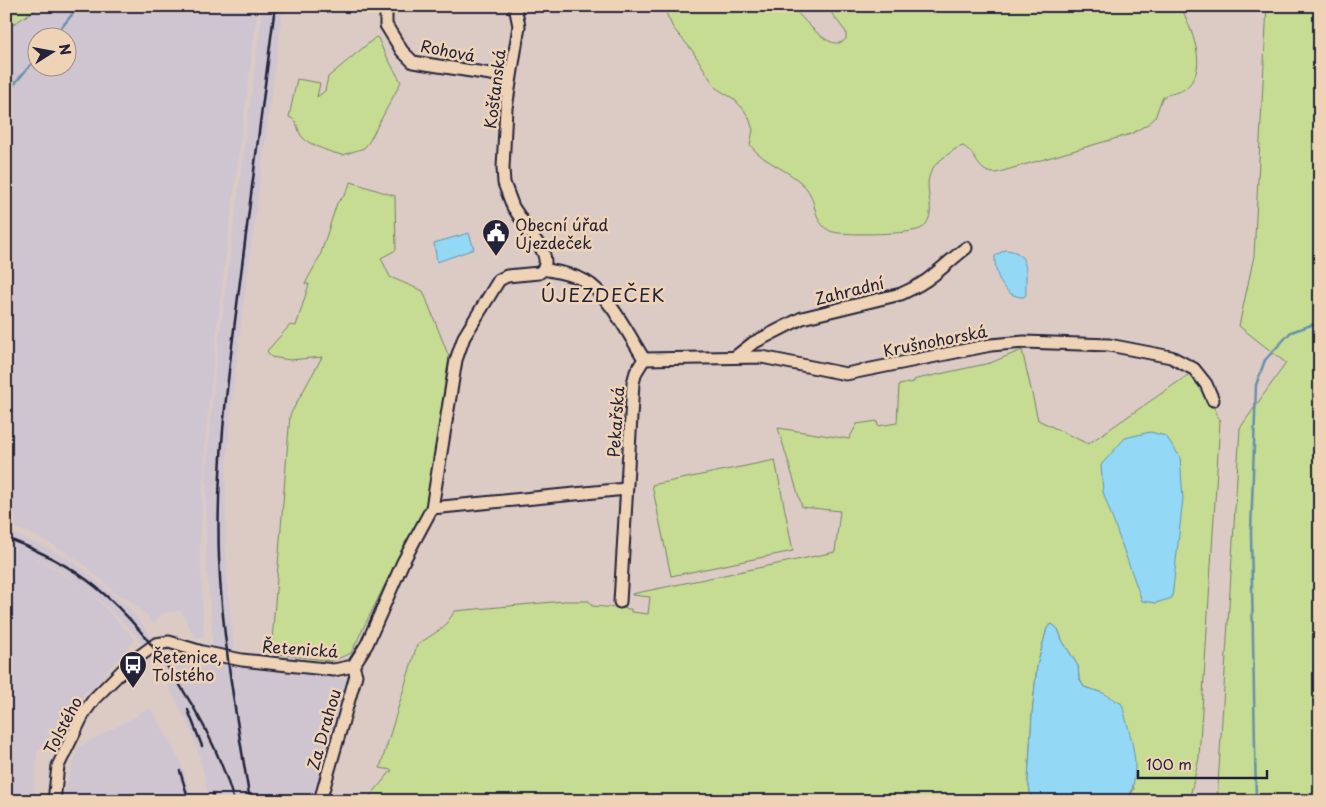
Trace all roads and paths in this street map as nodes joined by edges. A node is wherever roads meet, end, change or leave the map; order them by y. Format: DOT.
graph roads {
  1 [pos="386,6"];
  2 [pos="515,6"];
  3 [pos="510,77"];
  4 [pos="966,248"];
  5 [pos="543,269"];
  6 [pos="735,357"];
  7 [pos="644,359"];
  8 [pos="1213,400"];
  9 [pos="626,489"];
  10 [pos="432,508"];
  11 [pos="620,602"];
  12 [pos="160,642"];
  13 [pos="353,666"];
  14 [pos="54,801"];
  15 [pos="320,801"];
  1 -- 3 [label="street, Rohová"];
  2 -- 3 [label="street, Košťanská"];
  3 -- 5 [label="street, Košťanská"];
  4 -- 6 [label="street, Zahradní"];
  5 -- 7 [label="street"];
  5 -- 10 [label="street, Řetenická"];
  6 -- 7 [label="street, Krušnohorská"];
  6 -- 8 [label="street, Krušnohorská"];
  7 -- 9 [label="street, Pekařská"];
  9 -- 10 [label="street"];
  9 -- 11 [label="street, Pekařská"];
  10 -- 13 [label="street, Řetenická"];
  12 -- 13 [label="street, Řetenická"];
  12 -- 14 [label="street, Tolstého"];
  13 -- 15 [label="street, Za Drahou"];
}
